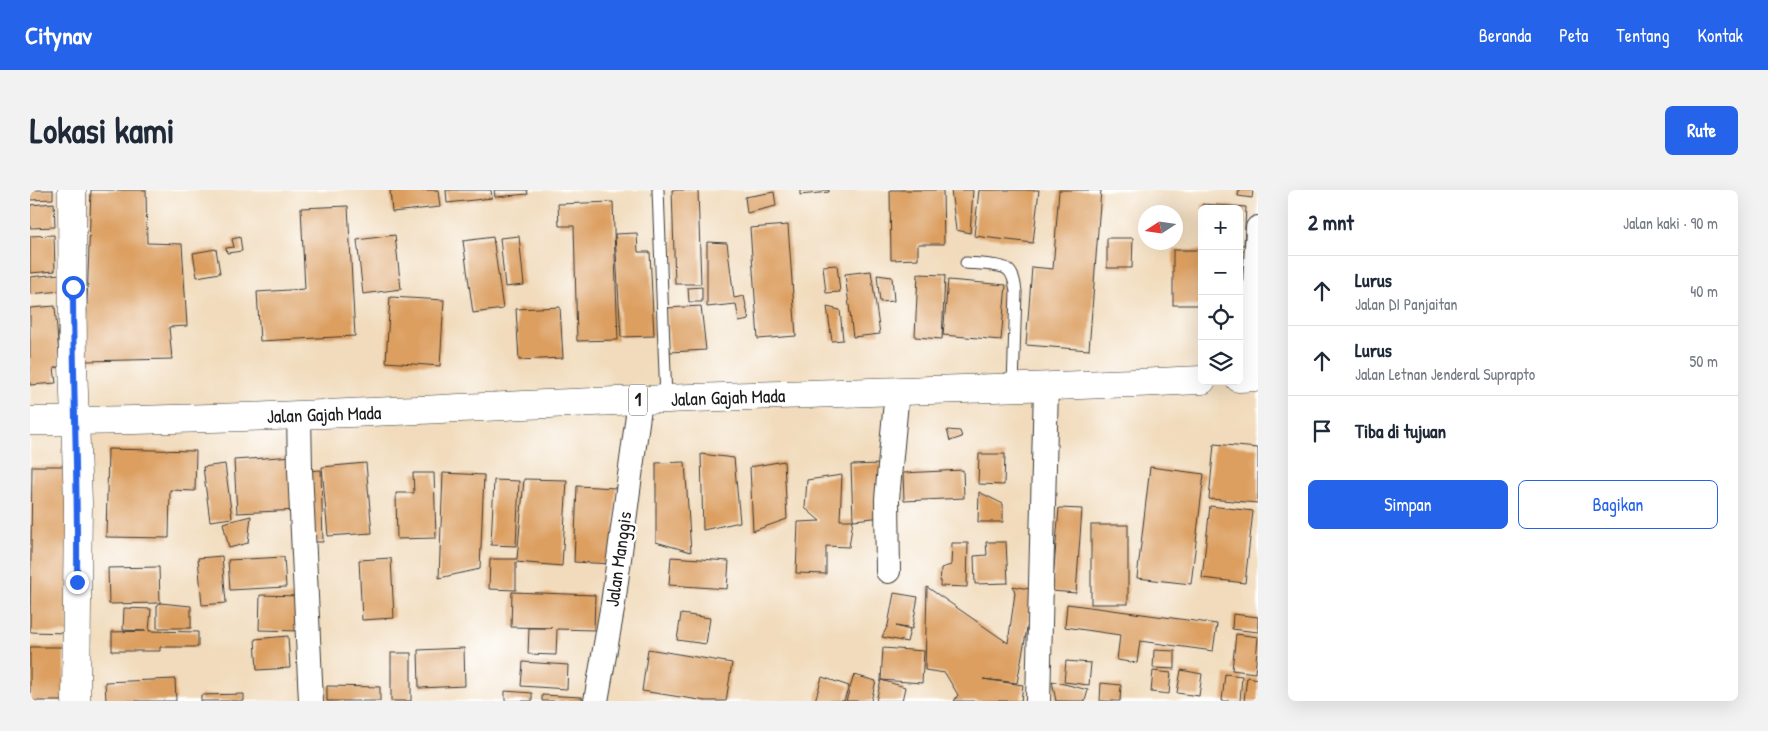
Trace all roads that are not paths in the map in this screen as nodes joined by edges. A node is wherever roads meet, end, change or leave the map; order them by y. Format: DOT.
graph roads {
  1 [pos="72,190"];
  2 [pos="658,190"];
  3 [pos="1258,228"];
  4 [pos="966,262"];
  5 [pos="1249,377"];
  6 [pos="1198,380"];
  7 [pos="1014,387"];
  8 [pos="1046,387"];
  9 [pos="897,391"];
  10 [pos="648,405"];
  11 [pos="299,415"];
  12 [pos="30,421"];
  13 [pos="75,421"];
  14 [pos="888,571"];
  15 [pos="76,701"];
  16 [pos="311,701"];
  17 [pos="596,701"];
  18 [pos="1038,701"];
  1 -- 13 [label="main road"];
  2 -- 10 [label="lane"];
  3 -- 5 [label="street"];
  4 -- 7 [label="lane"];
  6 -- 8 [label="main road, Jalan Gajah Mada / 1"];
  7 -- 8 [label="main road, Jalan Gajah Mada / 1"];
  7 -- 9 [label="main road, Jalan Gajah Mada / 1"];
  8 -- 18 [label="street"];
  9 -- 10 [label="main road, Jalan Gajah Mada / 1"];
  9 -- 14 [label="street"];
  10 -- 11 [label="main road, Jalan Gajah Mada / 1"];
  10 -- 17 [label="street, Jalan Manggis"];
  11 -- 13 [label="main road, Jalan Gajah Mada / 1"];
  11 -- 16 [label="street"];
  12 -- 13 [label="main road, 1"];
  13 -- 15 [label="main road"];
}
